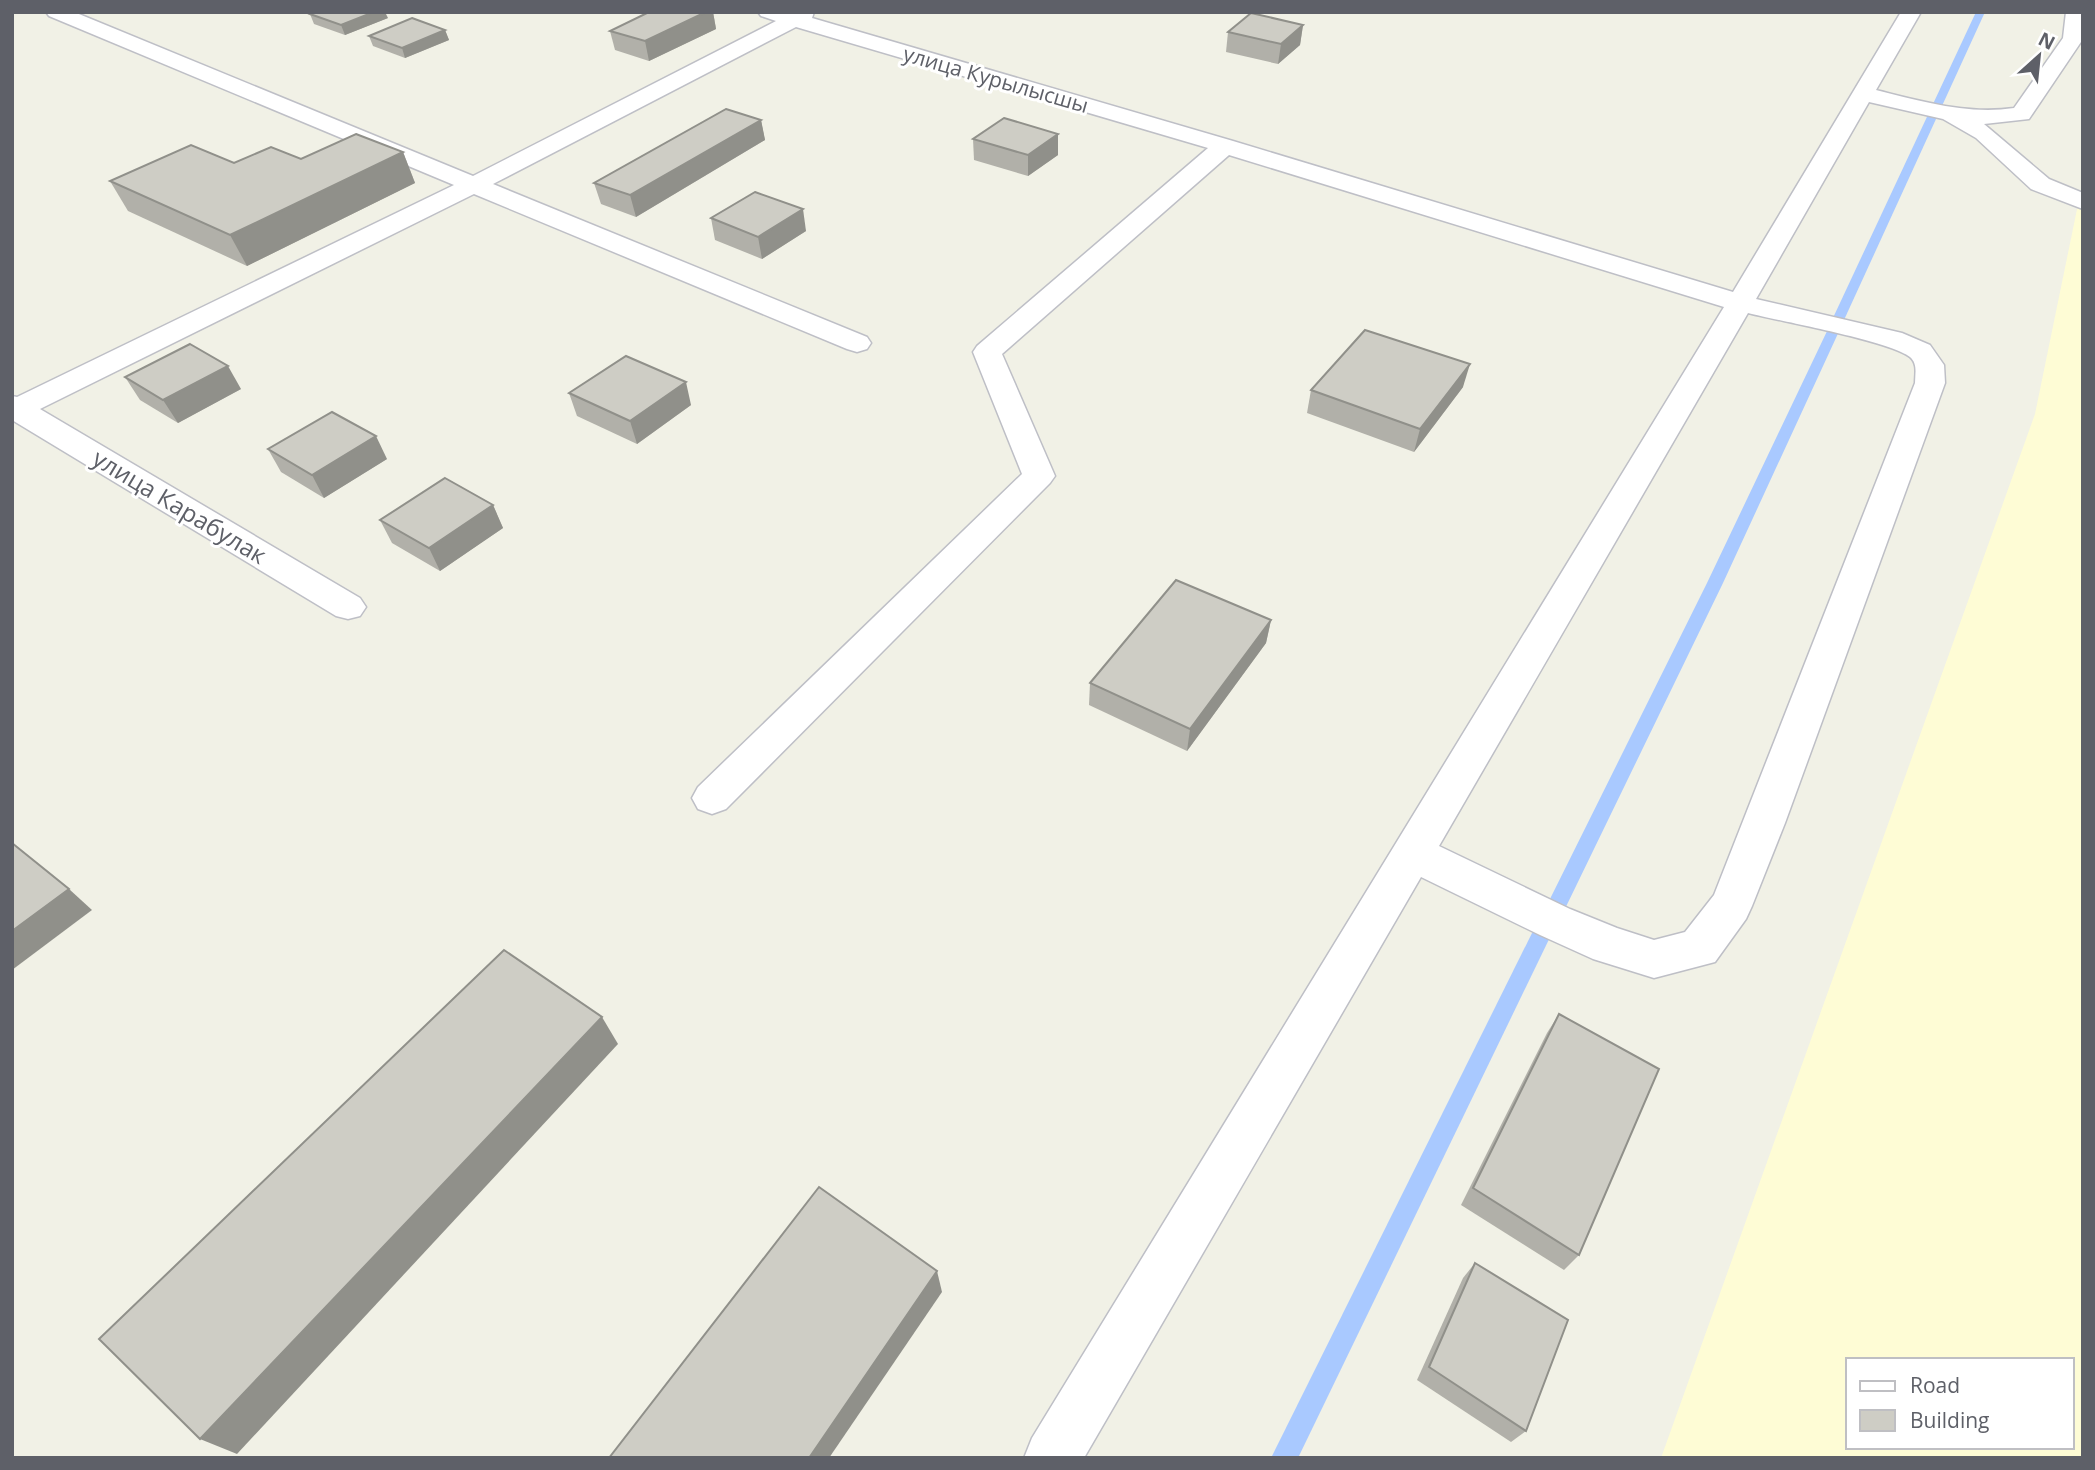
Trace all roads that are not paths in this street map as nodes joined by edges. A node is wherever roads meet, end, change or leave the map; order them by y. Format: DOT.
graph roads {
  1 [pos="56,12"];
  2 [pos="768,12"];
  3 [pos="1911,12"];
  4 [pos="2076,12"];
  5 [pos="801,16"];
  6 [pos="1863,94"];
  7 [pos="1947,113"];
  8 [pos="1225,146"];
  9 [pos="475,184"];
  10 [pos="2083,202"];
  11 [pos="1740,303"];
  12 [pos="857,343"];
  13 [pos="14,408"];
  14 [pos="348,607"];
  15 [pos="712,798"];
  16 [pos="1413,853"];
  17 [pos="1052,1458"];
  1 -- 9 [label="street"];
  2 -- 5 [label="street, улица Курылысшы"];
  3 -- 6 [label="street"];
  4 -- 7 [label="street"];
  5 -- 8 [label="street, улица Курылысшы"];
  5 -- 9 [label="street"];
  6 -- 7 [label="street"];
  6 -- 11 [label="street"];
  7 -- 10 [label="street"];
  8 -- 11 [label="street, улица Курылысшы"];
  8 -- 15 [label="street"];
  9 -- 12 [label="street"];
  9 -- 13 [label="street"];
  11 -- 16 [label="street"];
  11 -- 16 [label="street, улица Курылысшы"];
  13 -- 14 [label="street, улица Карабулак"];
  16 -- 17 [label="street"];
}
